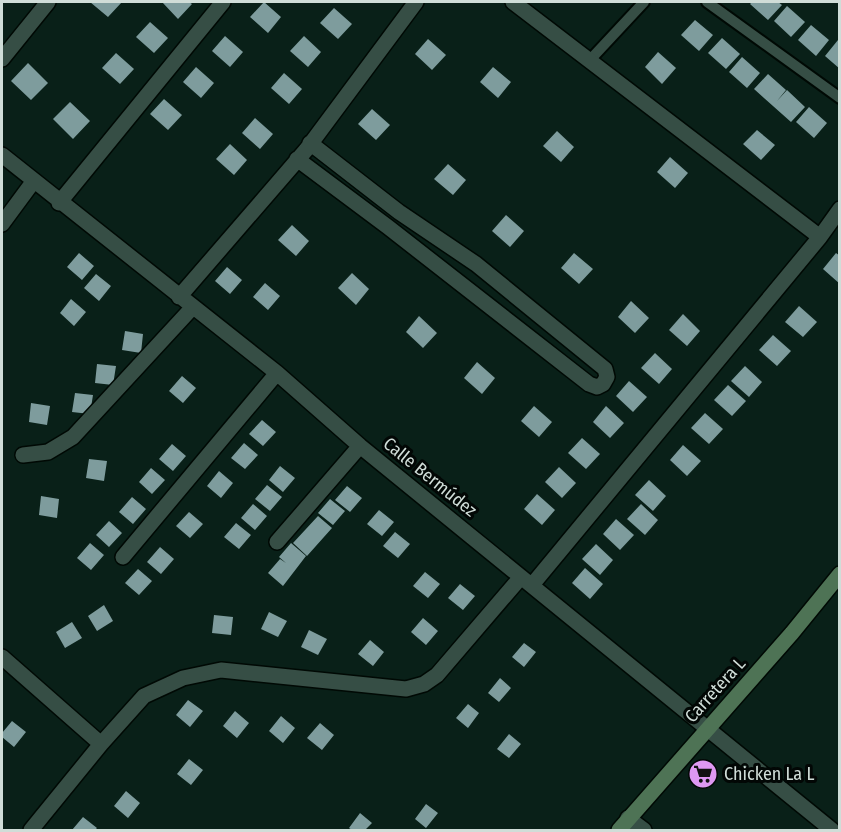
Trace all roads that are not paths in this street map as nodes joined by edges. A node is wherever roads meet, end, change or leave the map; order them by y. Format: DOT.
graph roads {
  1 [pos="48,2"];
  2 [pos="223,2"];
  3 [pos="416,2"];
  4 [pos="513,2"];
  5 [pos="644,2"];
  6 [pos="707,2"];
  7 [pos="2,59"];
  8 [pos="589,61"];
  9 [pos="840,98"];
  10 [pos="310,143"];
  11 [pos="2,155"];
  12 [pos="297,159"];
  13 [pos="33,182"];
  14 [pos="59,202"];
  15 [pos="840,209"];
  16 [pos="399,212"];
  17 [pos="2,224"];
  18 [pos="388,227"];
  19 [pos="820,237"];
  20 [pos="476,264"];
  21 [pos="462,285"];
  22 [pos="179,297"];
  23 [pos="192,308"];
  24 [pos="572,342"];
  25 [pos="560,359"];
  26 [pos="277,373"];
  27 [pos="360,446"];
  28 [pos="23,455"];
  29 [pos="277,542"];
  30 [pos="123,557"];
  31 [pos="840,574"];
  32 [pos="527,581"];
  33 [pos="2,657"];
  34 [pos="705,729"];
  35 [pos="101,744"];
  36 [pos="628,818"];
  37 [pos="31,831"];
  38 [pos="619,831"];
  39 [pos="644,831"];
  40 [pos="832,831"];
  1 -- 7 [label="street"];
  2 -- 14 [label="street"];
  3 -- 10 [label="street"];
  4 -- 8 [label="street"];
  5 -- 8 [label="lane"];
  6 -- 9 [label="lane"];
  8 -- 19 [label="street"];
  10 -- 12 [label="street"];
  10 -- 16 [label="street"];
  11 -- 13 [label="street, Calle Bermúdez"];
  12 -- 18 [label="street"];
  12 -- 22 [label="street"];
  13 -- 14 [label="street, Calle Bermúdez"];
  13 -- 17 [label="street"];
  14 -- 22 [label="street, Calle Bermúdez"];
  15 -- 19 [label="street"];
  16 -- 18 [label="street"];
  16 -- 20 [label="street"];
  18 -- 21 [label="street"];
  19 -- 32 [label="street"];
  20 -- 21 [label="street"];
  20 -- 24 [label="street"];
  21 -- 25 [label="street"];
  22 -- 23 [label="street, Calle Bermúdez"];
  23 -- 26 [label="street, Calle Bermúdez"];
  23 -- 28 [label="street"];
  24 -- 25 [label="street"];
  24 -- 25 [label="street"];
  26 -- 27 [label="street, Calle Bermúdez"];
  26 -- 30 [label="street"];
  27 -- 29 [label="street"];
  27 -- 32 [label="street, Calle Bermúdez"];
  31 -- 34 [label="street, Carretera L"];
  32 -- 34 [label="street, Calle Bermúdez"];
  32 -- 35 [label="street"];
  33 -- 35 [label="street"];
  34 -- 36 [label="street, Carretera L"];
  34 -- 40 [label="street, Calle Bermúdez"];
  35 -- 37 [label="street"];
  36 -- 38 [label="street, Carretera L"];
  36 -- 39 [label="street"];
}
